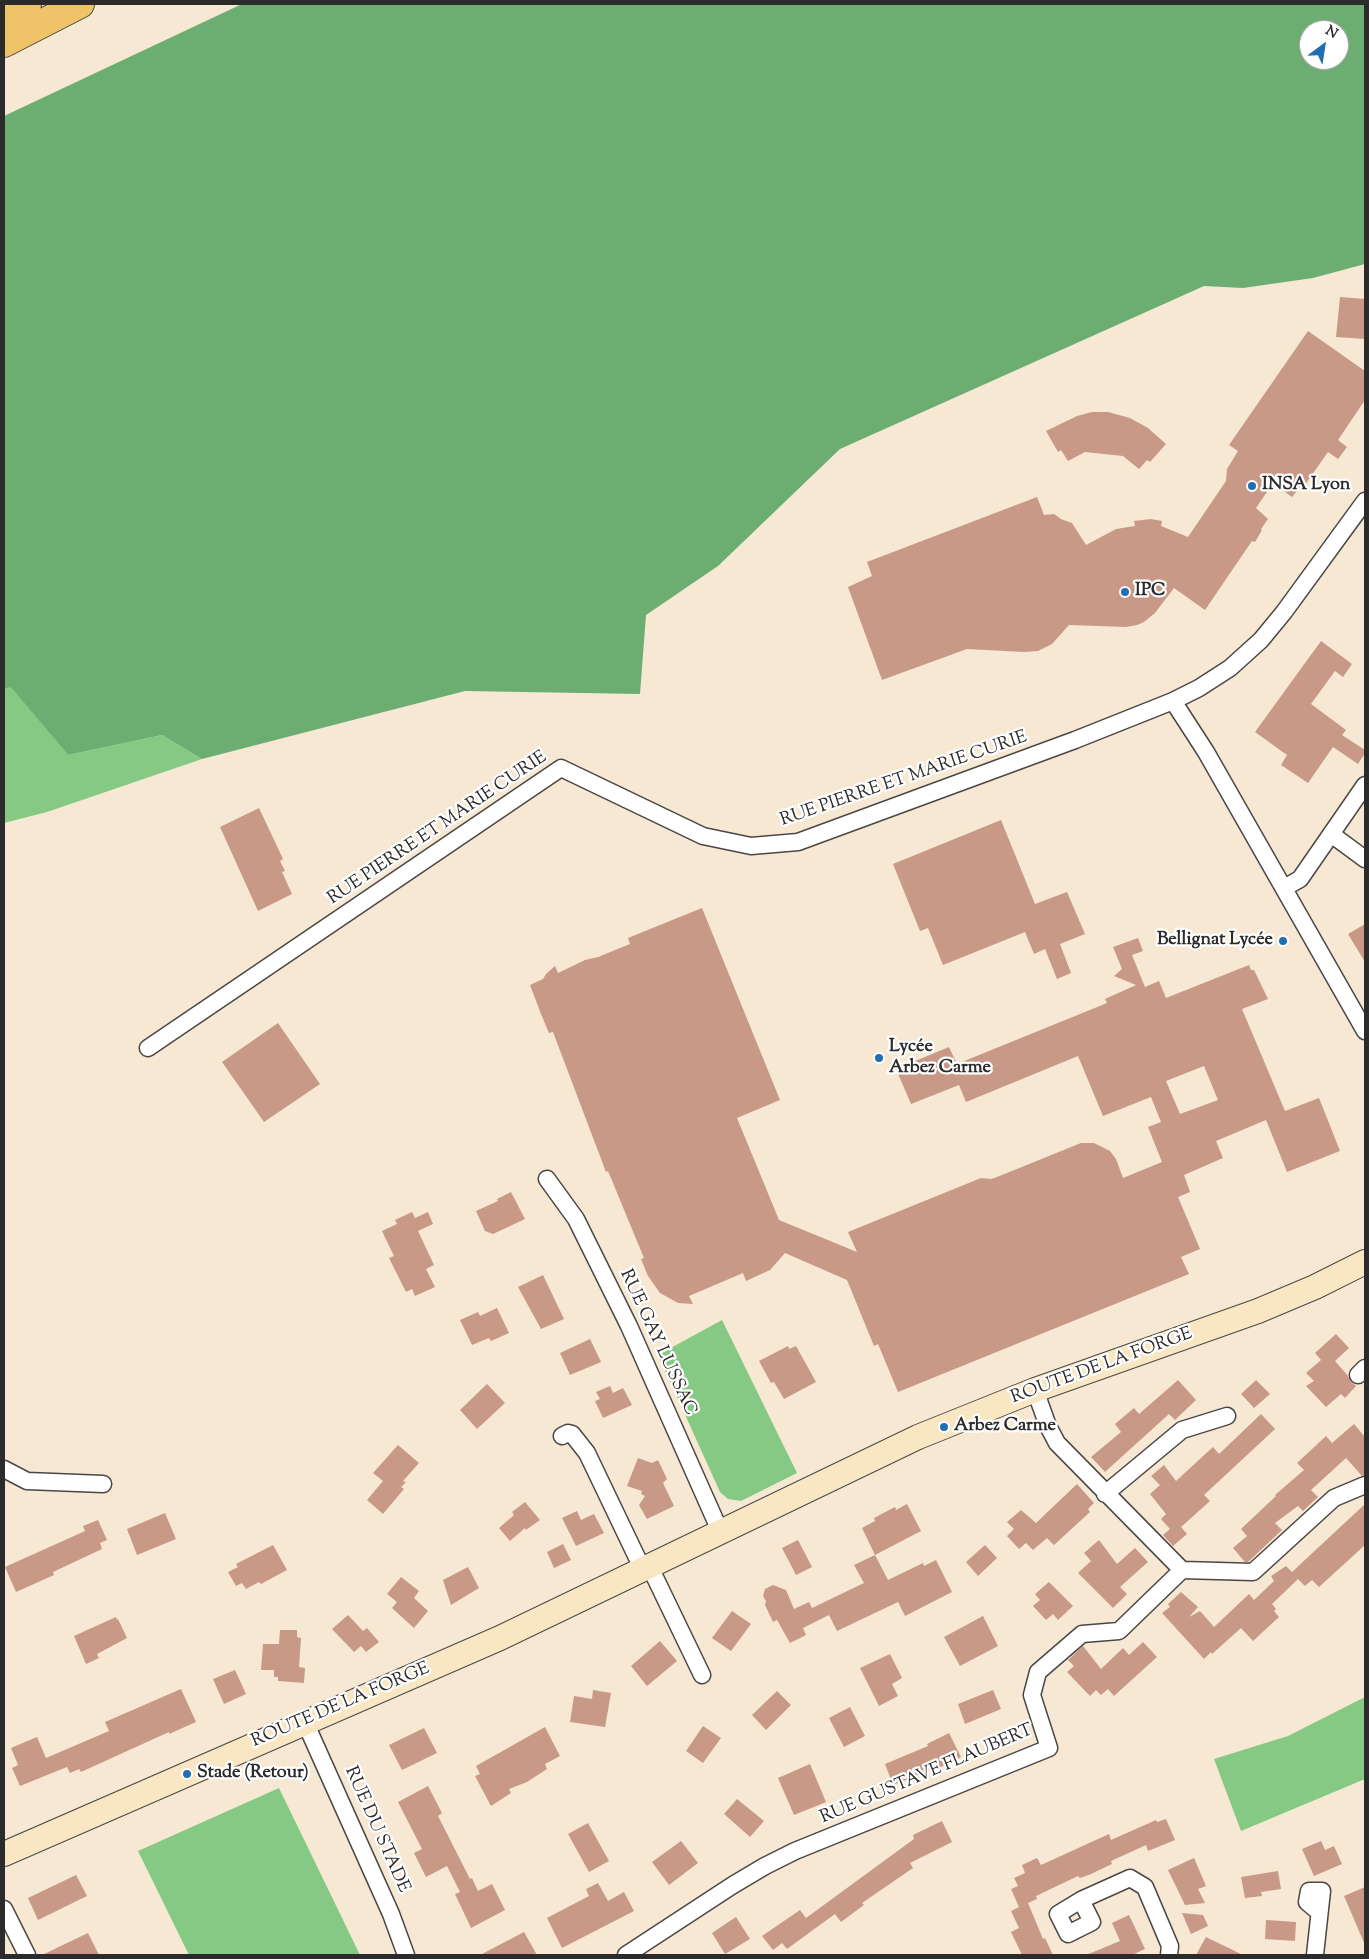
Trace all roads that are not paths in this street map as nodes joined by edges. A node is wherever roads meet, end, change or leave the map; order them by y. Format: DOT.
graph roads {
  1 [pos="27,4"];
  2 [pos="80,4"];
  3 [pos="4,16"];
  4 [pos="4,43"];
  5 [pos="1365,501"];
  6 [pos="1173,700"];
  7 [pos="1365,785"];
  8 [pos="1331,834"];
  9 [pos="1365,859"];
  10 [pos="1284,888"];
  11 [pos="1365,1031"];
  12 [pos="148,1048"];
  13 [pos="547,1179"];
  14 [pos="1365,1262"];
  15 [pos="1035,1390"];
  16 [pos="1226,1416"];
  17 [pos="562,1436"];
  18 [pos="4,1469"];
  19 [pos="103,1484"];
  20 [pos="1365,1485"];
  21 [pos="1105,1494"];
  22 [pos="720,1531"];
  23 [pos="645,1566"];
  24 [pos="1182,1570"];
  25 [pos="702,1675"];
  26 [pos="305,1722"];
  27 [pos="4,1854"];
  28 [pos="1081,1900"];
  29 [pos="4,1909"];
  30 [pos="1319,1912"];
  31 [pos="27,1955"];
  32 [pos="406,1955"];
  33 [pos="626,1955"];
  34 [pos="1169,1955"];
  35 [pos="1315,1955"];
  1 -- 3 [label="highway"];
  2 -- 4 [label="highway"];
  5 -- 6 [label="street"];
  6 -- 10 [label="street"];
  6 -- 12 [label="street, RUE PIERRE ET MARIE CURIE"];
  7 -- 8 [label="street"];
  8 -- 9 [label="street"];
  8 -- 10 [label="street"];
  10 -- 11 [label="street"];
  13 -- 22 [label="street, RUE GAY LUSSAC"];
  14 -- 15 [label="main road, ROUTE DE LA FORGE"];
  15 -- 21 [label="street"];
  15 -- 22 [label="main road, ROUTE DE LA FORGE"];
  16 -- 21 [label="street"];
  17 -- 23 [label="street"];
  18 -- 19 [label="street"];
  20 -- 24 [label="street"];
  21 -- 24 [label="street"];
  22 -- 23 [label="main road, ROUTE DE LA FORGE"];
  23 -- 25 [label="street"];
  23 -- 26 [label="main road, ROUTE DE LA FORGE"];
  24 -- 33 [label="street, RUE GUSTAVE FLAUBERT"];
  26 -- 27 [label="main road, ROUTE DE LA FORGE"];
  26 -- 32 [label="street, RUE DU STADE"];
  28 -- 34 [label="street"];
  29 -- 31 [label="street"];
  30 -- 35 [label="street"];
}
